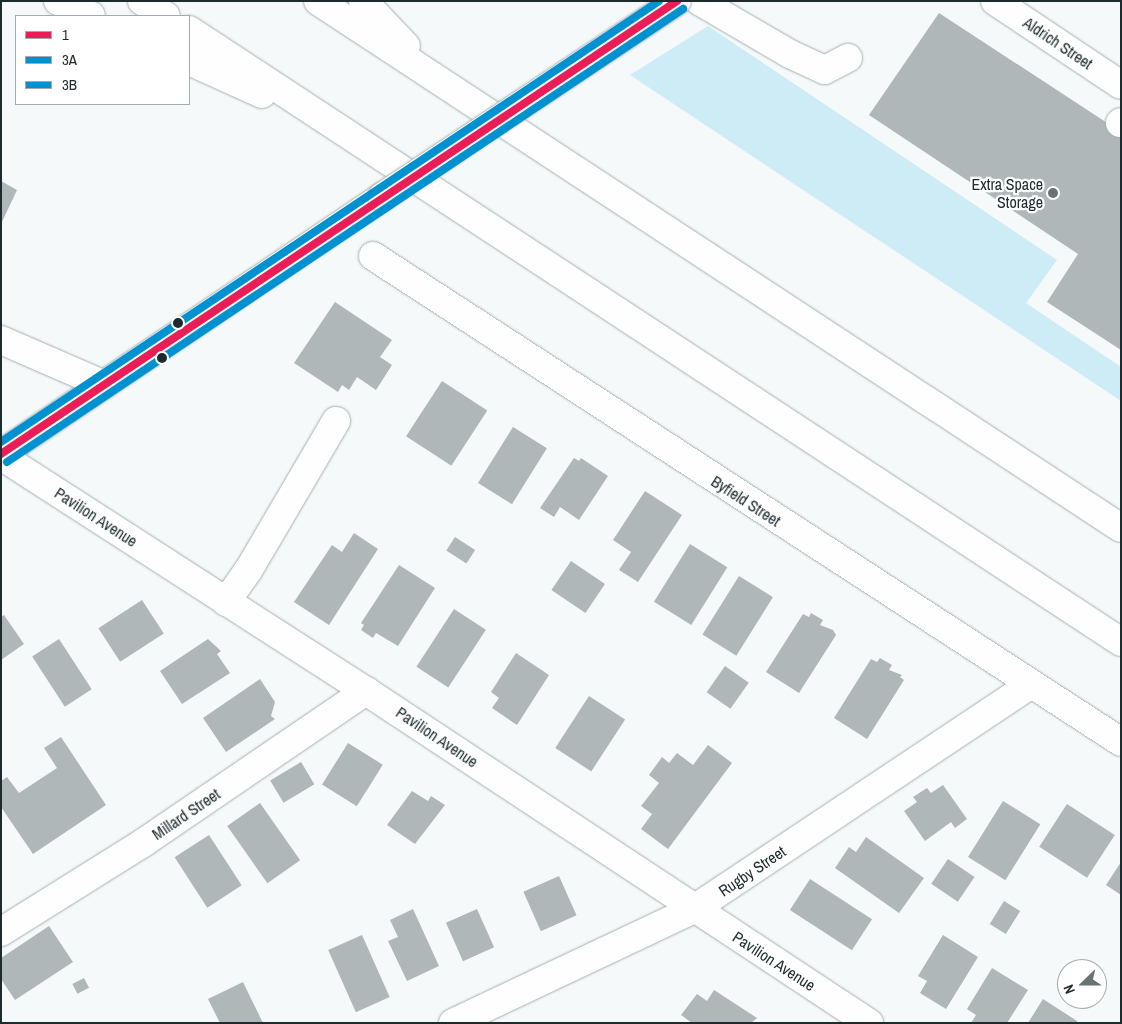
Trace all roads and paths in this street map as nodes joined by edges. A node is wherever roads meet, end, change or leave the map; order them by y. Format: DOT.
graph roads {
  1 [pos="58,1"];
  2 [pos="142,1"];
  3 [pos="318,1"];
  4 [pos="363,1"];
  5 [pos="677,1"];
  6 [pos="699,1"];
  7 [pos="995,1"];
  8 [pos="89,15"];
  9 [pos="164,15"];
  10 [pos="190,31"];
  11 [pos="848,58"];
  12 [pos="190,61"];
  13 [pos="440,81"];
  14 [pos="1121,85"];
  15 [pos="346,133"];
  16 [pos="373,256"];
  17 [pos="1,340"];
  18 [pos="102,384"];
  19 [pos="336,421"];
  20 [pos="1,455"];
  21 [pos="1121,528"];
  22 [pos="226,602"];
  23 [pos="1121,642"];
  24 [pos="1031,684"];
  25 [pos="366,690"];
  26 [pos="1121,742"];
  27 [pos="694,909"];
  28 [pos="1,932"];
  29 [pos="453,1023"];
  30 [pos="869,1023"];
  1 -- 8 [label="main road"];
  2 -- 9 [label="main road"];
  3 -- 13 [label="main road"];
  4 -- 13 [label="main road"];
  5 -- 18 [label="main road, bridge"];
  6 -- 11 [label="main road"];
  7 -- 14 [label="main road, Aldrich Street"];
  10 -- 15 [label="main road"];
  12 -- 15 [label="main road"];
  13 -- 21 [label="main road"];
  15 -- 23 [label="main road"];
  16 -- 24 [label="main road, Byfield Street"];
  17 -- 18 [label="main road"];
  18 -- 20 [label="main road"];
  19 -- 22 [label="main road"];
  20 -- 22 [label="main road, Pavilion Avenue"];
  22 -- 25 [label="main road, Pavilion Avenue"];
  24 -- 26 [label="main road, Byfield Street"];
  24 -- 27 [label="main road, Rugby Street"];
  25 -- 27 [label="main road, Pavilion Avenue"];
  25 -- 28 [label="main road, Millard Street"];
  27 -- 29 [label="main road, Rugby Street"];
  27 -- 30 [label="main road, Pavilion Avenue"];
}
